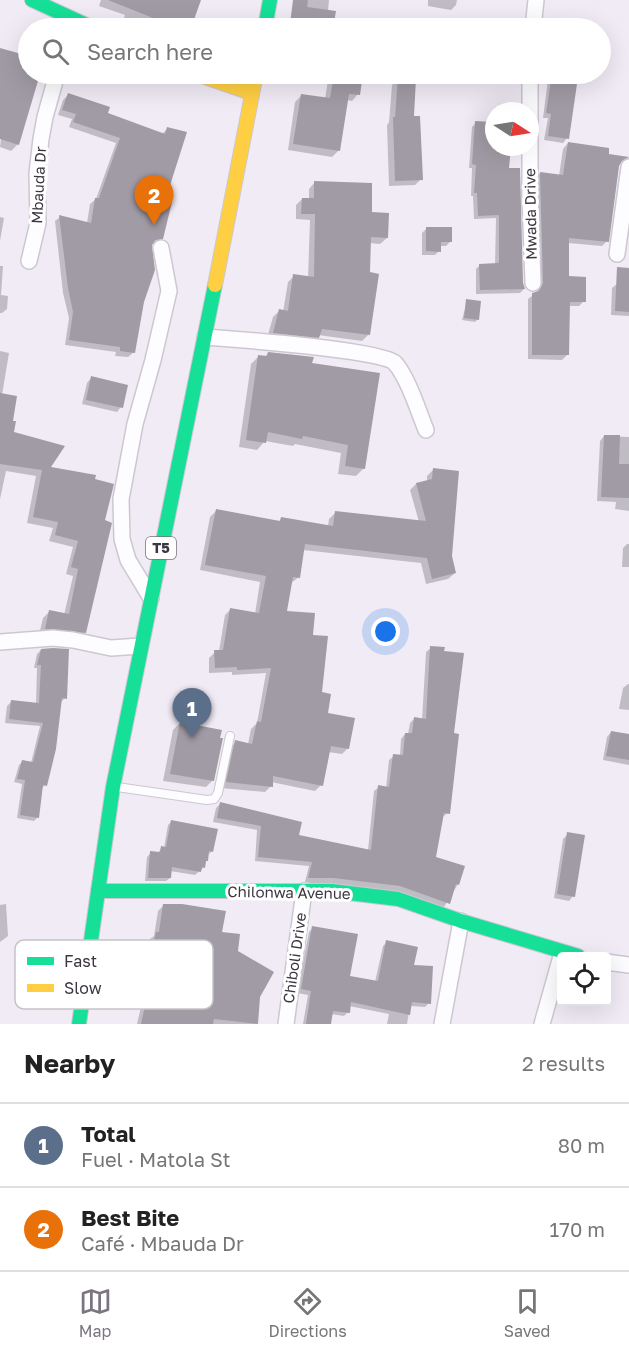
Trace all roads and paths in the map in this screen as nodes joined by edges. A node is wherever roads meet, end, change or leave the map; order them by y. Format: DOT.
graph roads {
  1 [pos="32,0"];
  2 [pos="270,0"];
  3 [pos="536,0"];
  4 [pos="62,18"];
  5 [pos="267,18"];
  6 [pos="534,18"];
  7 [pos="54,84"];
  8 [pos="225,84"];
  9 [pos="253,84"];
  10 [pos="530,84"];
  11 [pos="252,93"];
  12 [pos="629,167"];
  13 [pos="161,248"];
  14 [pos="616,254"];
  15 [pos="29,261"];
  16 [pos="533,283"];
  17 [pos="205,337"];
  18 [pos="426,429"];
  19 [pos="151,598"];
  20 [pos="0,642"];
  21 [pos="140,646"];
  22 [pos="230,736"];
  23 [pos="113,786"];
  24 [pos="98,891"];
  25 [pos="304,891"];
  26 [pos="460,921"];
  27 [pos="91,940"];
  28 [pos="562,952"];
  29 [pos="611,962"];
  30 [pos="629,964"];
  31 [pos="557,970"];
  32 [pos="81,1009"];
  33 [pos="79,1024"];
  34 [pos="286,1024"];
  35 [pos="442,1024"];
  36 [pos="542,1024"];
  1 -- 4 [label="main road"];
  2 -- 5 [label="main road"];
  3 -- 6 [label="street"];
  7 -- 15 [label="street, Mbauda Dr"];
  8 -- 11 [label="main road"];
  9 -- 11 [label="main road, T5"];
  10 -- 16 [label="street, Mwada Drive"];
  11 -- 17 [label="main road, T5"];
  12 -- 14 [label="street"];
  13 -- 19 [label="street"];
  17 -- 18 [label="street"];
  17 -- 19 [label="main road, T5"];
  19 -- 21 [label="main road, T5"];
  20 -- 21 [label="street"];
  21 -- 23 [label="main road, T5"];
  22 -- 23 [label="lane"];
  23 -- 24 [label="main road, T5"];
  24 -- 25 [label="main road, Chilonwa Avenue"];
  24 -- 27 [label="main road, T5"];
  25 -- 26 [label="main road, Chilonwa Avenue"];
  25 -- 34 [label="street, Chiboli Drive"];
  26 -- 28 [label="main road, Chilonwa Avenue"];
  26 -- 35 [label="street"];
  29 -- 30 [label="street"];
  31 -- 36 [label="street"];
  32 -- 33 [label="main road, T5"];
}
